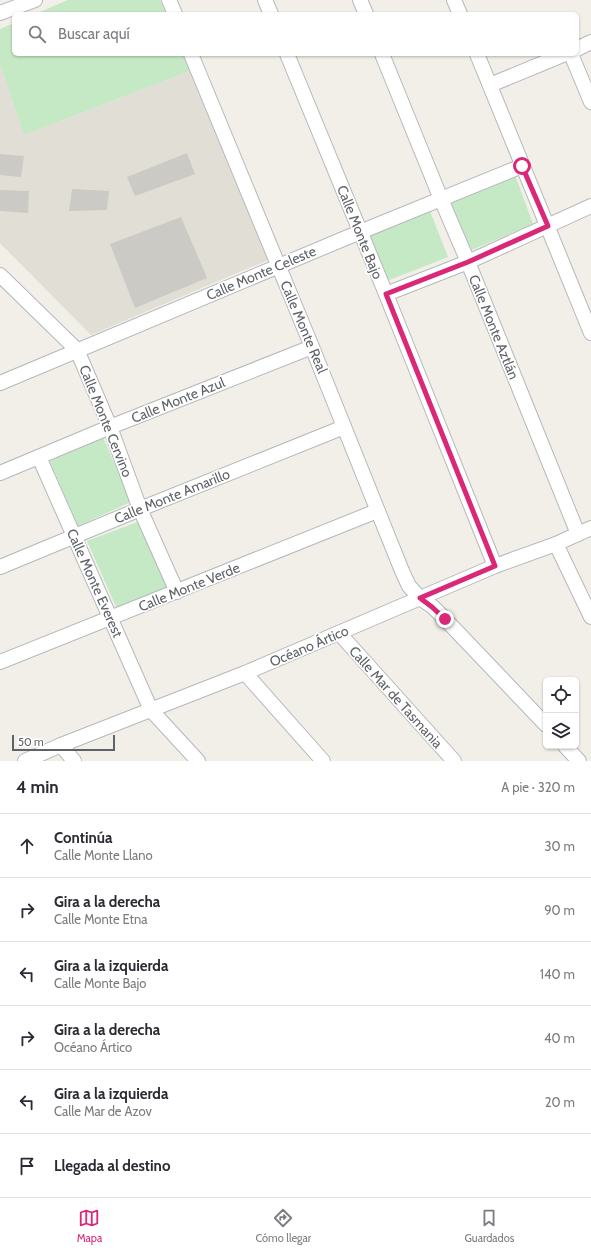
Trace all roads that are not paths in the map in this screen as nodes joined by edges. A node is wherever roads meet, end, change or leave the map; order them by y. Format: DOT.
graph roads {
  1 [pos="35,0"];
  2 [pos="169,0"];
  3 [pos="265,0"];
  4 [pos="360,0"];
  5 [pos="454,0"];
  6 [pos="174,12"];
  7 [pos="270,12"];
  8 [pos="365,12"];
  9 [pos="459,12"];
  10 [pos="0,13"];
  11 [pos="591,42"];
  12 [pos="579,48"];
  13 [pos="193,56"];
  14 [pos="288,56"];
  15 [pos="383,56"];
  16 [pos="478,56"];
  17 [pos="560,56"];
  18 [pos="572,56"];
  19 [pos="490,85"];
  20 [pos="591,102"];
  21 [pos="522,166"];
  22 [pos="441,199"];
  23 [pos="591,206"];
  24 [pos="548,226"];
  25 [pos="360,232"];
  26 [pos="468,262"];
  27 [pos="278,266"];
  28 [pos="0,275"];
  29 [pos="386,294"];
  30 [pos="591,333"];
  31 [pos="312,346"];
  32 [pos="77,350"];
  33 [pos="0,382"];
  34 [pos="110,427"];
  35 [pos="344,427"];
  36 [pos="38,457"];
  37 [pos="0,473"];
  38 [pos="140,509"];
  39 [pos="377,511"];
  40 [pos="591,528"];
  41 [pos="578,534"];
  42 [pos="75,537"];
  43 [pos="556,544"];
  44 [pos="495,566"];
  45 [pos="0,567"];
  46 [pos="177,592"];
  47 [pos="420,598"];
  48 [pos="591,617"];
  49 [pos="111,618"];
  50 [pos="339,633"];
  51 [pos="0,662"];
  52 [pos="245,673"];
  53 [pos="151,710"];
  54 [pos="543,722"];
  55 [pos="61,745"];
  56 [pos="569,749"];
  57 [pos="25,761"];
  58 [pos="74,761"];
  59 [pos="198,761"];
  60 [pos="323,761"];
  61 [pos="454,761"];
  62 [pos="579,761"];
  1 -- 10 [label="street"];
  2 -- 6 [label="street"];
  3 -- 7 [label="street"];
  4 -- 8 [label="street"];
  5 -- 9 [label="street"];
  11 -- 12 [label="street"];
  13 -- 27 [label="street, Calle Monte Real"];
  14 -- 25 [label="street, Calle Monte Bajo"];
  15 -- 22 [label="street, Calle Monte Aztlán"];
  16 -- 19 [label="street"];
  17 -- 19 [label="street"];
  18 -- 20 [label="street"];
  19 -- 21 [label="street"];
  21 -- 22 [label="street, Calle Monte Celeste"];
  21 -- 24 [label="street"];
  22 -- 25 [label="street, Calle Monte Celeste"];
  22 -- 26 [label="street, Calle Monte Aztlán"];
  23 -- 24 [label="street"];
  24 -- 26 [label="street"];
  24 -- 30 [label="street"];
  25 -- 27 [label="street, Calle Monte Celeste"];
  25 -- 29 [label="street, Calle Monte Bajo"];
  26 -- 29 [label="street"];
  26 -- 41 [label="street, Calle Monte Aztlán"];
  27 -- 31 [label="street, Calle Monte Real"];
  27 -- 32 [label="street, Calle Monte Celeste"];
  28 -- 32 [label="street, Calle Monte Cervino"];
  29 -- 44 [label="street, Calle Monte Bajo"];
  31 -- 34 [label="street, Calle Monte Azul"];
  31 -- 35 [label="street, Calle Monte Real"];
  32 -- 33 [label="street, Calle Monte Celeste"];
  32 -- 34 [label="street, Calle Monte Cervino"];
  34 -- 36 [label="street, Calle Monte Azul"];
  34 -- 38 [label="street, Calle Monte Cervino"];
  35 -- 38 [label="street, Calle Monte Amarillo"];
  35 -- 39 [label="street, Calle Monte Real"];
  36 -- 37 [label="street, Calle Monte Azul"];
  36 -- 42 [label="street, Calle Monte Everest"];
  38 -- 42 [label="street, Calle Monte Amarillo"];
  38 -- 46 [label="street, Calle Monte Cervino"];
  39 -- 46 [label="street, Calle Monte Verde"];
  39 -- 47 [label="street, Calle Monte Real"];
  40 -- 41 [label="street, Océano Ártico"];
  41 -- 43 [label="street, Océano Ártico"];
  42 -- 45 [label="street, Calle Monte Amarillo"];
  42 -- 49 [label="street, Calle Monte Everest"];
  43 -- 44 [label="street, Océano Ártico"];
  43 -- 48 [label="street"];
  44 -- 47 [label="street, Océano Ártico"];
  46 -- 49 [label="street, Calle Monte Verde"];
  47 -- 50 [label="street, Océano Ártico"];
  47 -- 54 [label="street, Calle Monte Real"];
  49 -- 51 [label="street, Calle Monte Verde"];
  49 -- 53 [label="street, Calle Monte Everest"];
  50 -- 52 [label="street, Océano Ártico"];
  50 -- 61 [label="street, Calle Mar de Tasmania"];
  52 -- 53 [label="street, Océano Ártico"];
  52 -- 60 [label="street"];
  53 -- 55 [label="street, Océano Ártico"];
  53 -- 59 [label="street, Calle Monte Everest"];
  55 -- 57 [label="street, Océano Ártico"];
  55 -- 58 [label="street"];
  56 -- 62 [label="street"];
}
